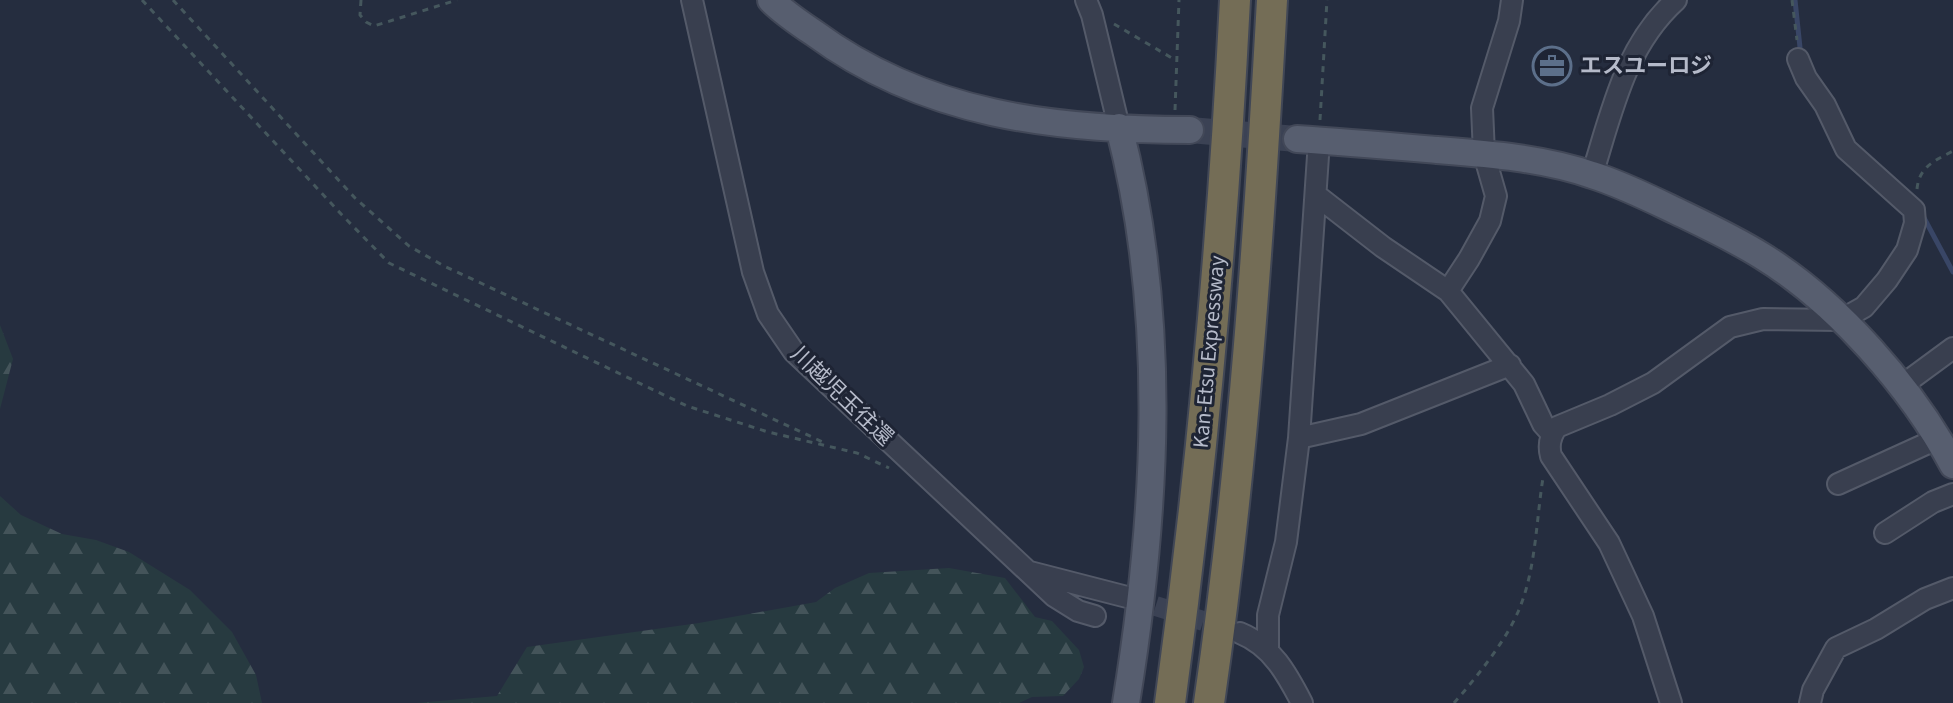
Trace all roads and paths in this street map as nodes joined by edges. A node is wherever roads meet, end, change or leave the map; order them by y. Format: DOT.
graph roads {
  1 [pos="142,0"];
  2 [pos="173,0"];
  3 [pos="361,0"];
  4 [pos="457,0"];
  5 [pos="692,0"];
  6 [pos="771,0"];
  7 [pos="1086,0"];
  8 [pos="1179,0"];
  9 [pos="1235,0"];
  10 [pos="1272,0"];
  11 [pos="1327,0"];
  12 [pos="1512,0"];
  13 [pos="1676,0"];
  14 [pos="1792,0"];
  15 [pos="1094,21"];
  16 [pos="1798,59"];
  17 [pos="1177,61"];
  18 [pos="1119,127"];
  19 [pos="1182,130"];
  20 [pos="1308,140"];
  21 [pos="1953,151"];
  22 [pos="1484,154"];
  23 [pos="1592,175"];
  24 [pos="1316,195"];
  25 [pos="1914,210"];
  26 [pos="1448,291"];
  27 [pos="1841,320"];
  28 [pos="1953,348"];
  29 [pos="1510,365"];
  30 [pos="1900,387"];
  31 [pos="1299,438"];
  32 [pos="1939,438"];
  33 [pos="1550,442"];
  34 [pos="830,446"];
  35 [pos="1953,465"];
  36 [pos="900,473"];
  37 [pos="1838,484"];
  38 [pos="1953,494"];
  39 [pos="1885,533"];
  40 [pos="1027,571"];
  41 [pos="1953,588"];
  42 [pos="1127,597"];
  43 [pos="1095,616"];
  44 [pos="1240,633"];
  45 [pos="1268,651"];
  46 [pos="1172,688"];
  47 [pos="1210,695"];
  48 [pos="1126,703"];
  49 [pos="1302,703"];
  50 [pos="1454,703"];
  51 [pos="1671,703"];
  52 [pos="1810,703"];
  1 -- 34 [label="path"];
  2 -- 34 [label="path"];
  3 -- 4 [label="path"];
  5 -- 40 [label="street, 川越児玉往還"];
  6 -- 18 [label="main road"];
  7 -- 15 [label="street"];
  8 -- 17 [label="path"];
  9 -- 46 [label="highway, Kan-Etsu Expressway"];
  10 -- 47 [label="highway, Kan-Etsu Expressway"];
  11 -- 20 [label="path"];
  12 -- 22 [label="street"];
  13 -- 23 [label="street"];
  14 -- 16 [label="path"];
  15 -- 17 [label="path"];
  15 -- 18 [label="street"];
  16 -- 25 [label="street"];
  17 -- 19 [label="path"];
  18 -- 19 [label="main road"];
  18 -- 48 [label="main road"];
  20 -- 22 [label="main road"];
  20 -- 24 [label="street"];
  21 -- 25 [label="path"];
  22 -- 23 [label="main road"];
  22 -- 26 [label="street"];
  23 -- 27 [label="main road"];
  24 -- 26 [label="street"];
  24 -- 31 [label="street"];
  25 -- 27 [label="street"];
  26 -- 29 [label="street"];
  27 -- 30 [label="main road"];
  27 -- 33 [label="street"];
  28 -- 30 [label="street"];
  29 -- 31 [label="street"];
  29 -- 33 [label="street"];
  30 -- 32 [label="main road"];
  31 -- 45 [label="street"];
  32 -- 35 [label="main road"];
  32 -- 37 [label="street"];
  33 -- 50 [label="path"];
  33 -- 51 [label="street"];
  34 -- 36 [label="path"];
  38 -- 39 [label="street"];
  40 -- 42 [label="street"];
  40 -- 43 [label="street, 川越児玉往還"];
  41 -- 52 [label="street"];
  44 -- 45 [label="street"];
  45 -- 49 [label="street"];
}
